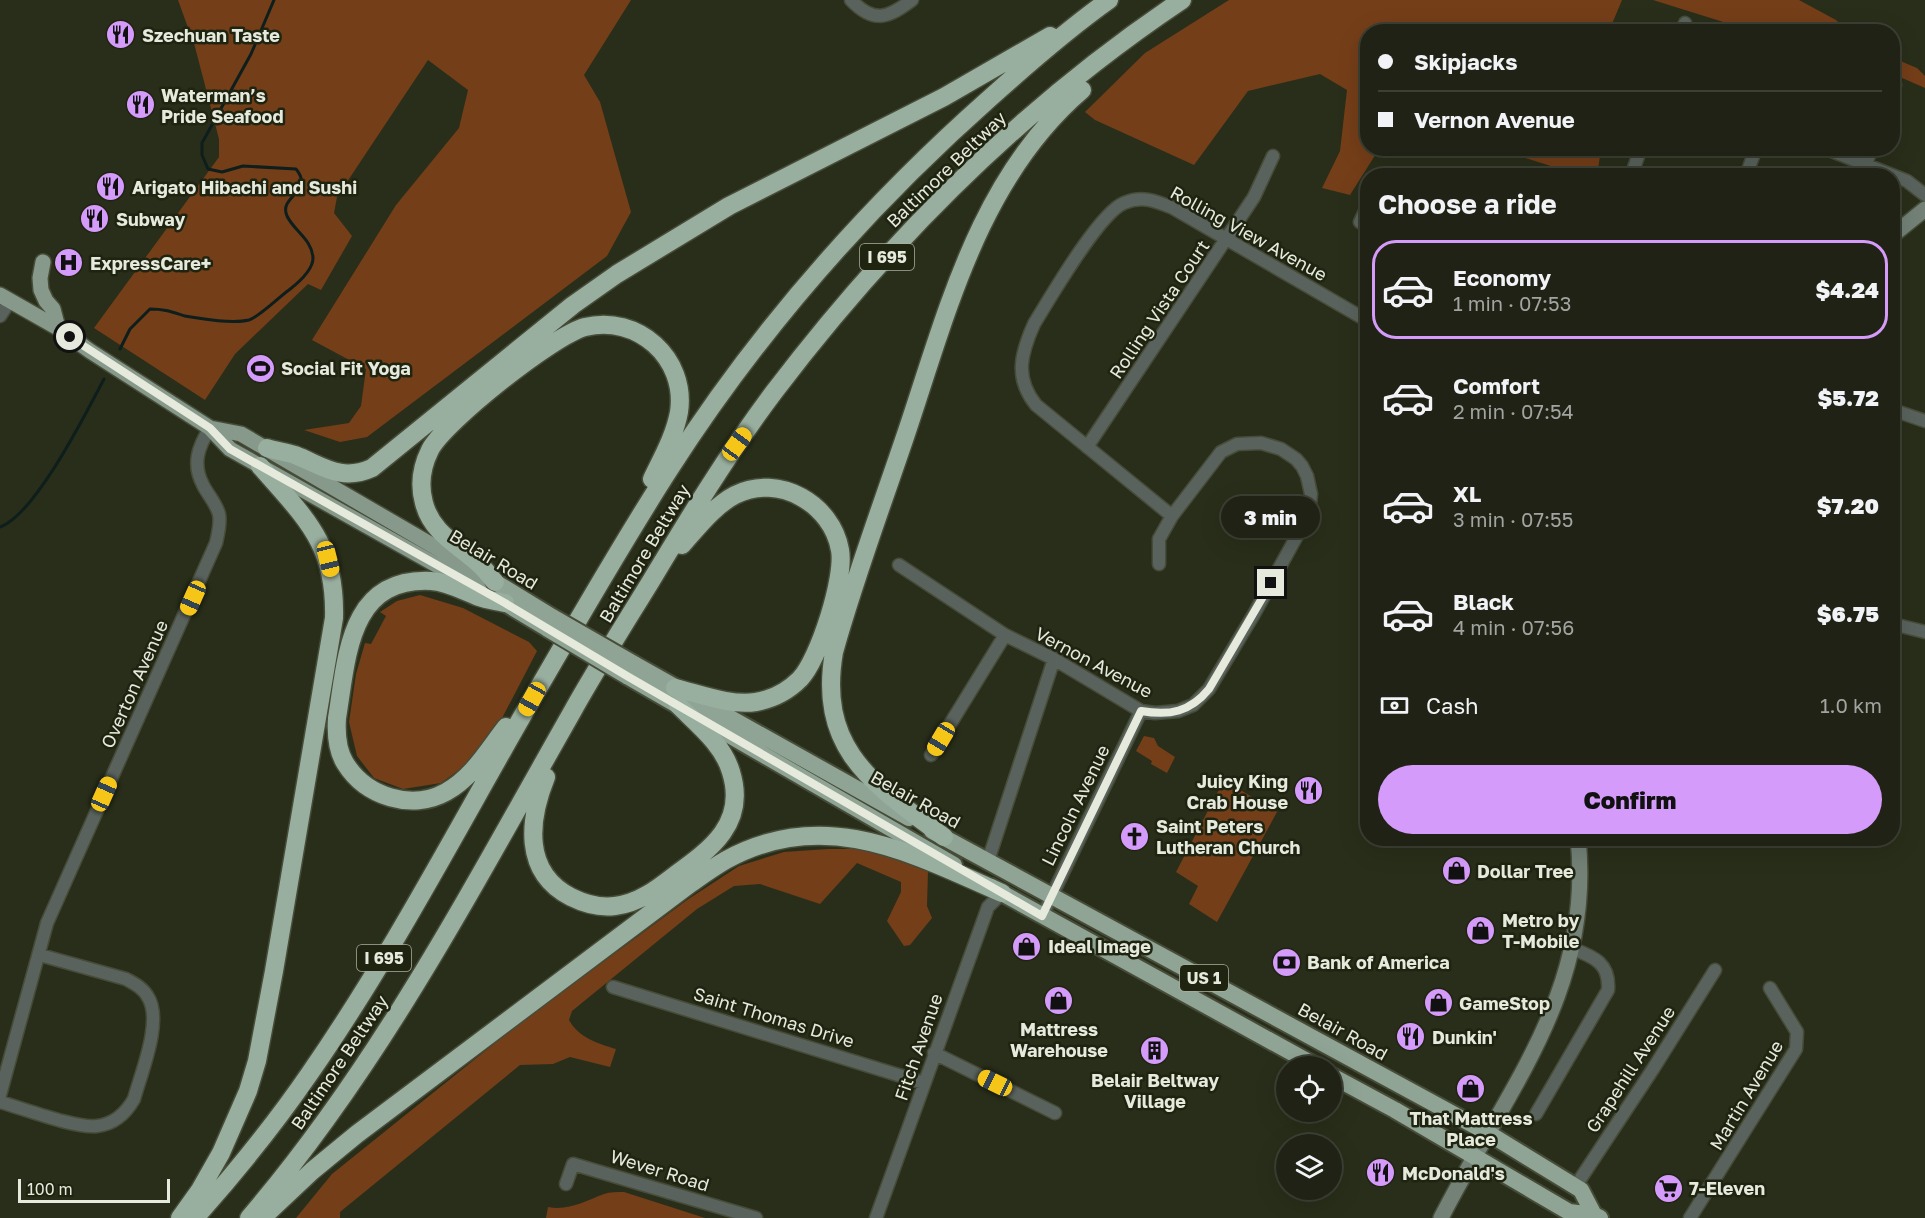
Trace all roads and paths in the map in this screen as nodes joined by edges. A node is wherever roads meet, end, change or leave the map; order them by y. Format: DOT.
graph roads {
  1 [pos="851,0"];
  2 [pos="912,0"];
  3 [pos="1182,0"];
  4 [pos="1192,0"];
  5 [pos="1105,3"];
  6 [pos="1273,156"];
  7 [pos="1839,156"];
  8 [pos="1860,168"];
  9 [pos="1900,179"];
  10 [pos="1925,195"];
  11 [pos="1925,209"];
  12 [pos="1900,229"];
  13 [pos="1226,240"];
  14 [pos="43,262"];
  15 [pos="5,298"];
  16 [pos="0,316"];
  17 [pos="1360,316"];
  18 [pos="58,328"];
  19 [pos="1900,412"];
  20 [pos="1925,421"];
  21 [pos="210,428"];
  22 [pos="1087,447"];
  23 [pos="267,448"];
  24 [pos="260,466"];
  25 [pos="1172,516"];
  26 [pos="617,554"];
  27 [pos="1159,564"];
  28 [pos="900,565"];
  29 [pos="656,572"];
  30 [pos="495,582"];
  31 [pos="505,603"];
  32 [pos="551,624"];
  33 [pos="1900,626"];
  34 [pos="1925,632"];
  35 [pos="1005,635"];
  36 [pos="1054,659"];
  37 [pos="544,678"];
  38 [pos="676,696"];
  39 [pos="1141,711"];
  40 [pos="571,713"];
  41 [pos="931,756"];
  42 [pos="944,837"];
  43 [pos="1578,846"];
  44 [pos="988,861"];
  45 [pos="1002,893"];
  46 [pos="1052,896"];
  47 [pos="1042,916"];
  48 [pos="1573,949"];
  49 [pos="40,955"];
  50 [pos="1715,970"];
  51 [pos="613,987"];
  52 [pos="1770,988"];
  53 [pos="934,1053"];
  54 [pos="1298,1056"];
  55 [pos="1342,1081"];
  56 [pos="924,1083"];
  57 [pos="0,1095"];
  58 [pos="0,1102"];
  59 [pos="1055,1113"];
  60 [pos="1536,1114"];
  61 [pos="1488,1133"];
  62 [pos="1474,1157"];
  63 [pos="566,1184"];
  64 [pos="1575,1187"];
  65 [pos="1597,1216"];
  66 [pos="180,1218"];
  67 [pos="195,1218"];
  68 [pos="249,1218"];
  69 [pos="262,1218"];
  70 [pos="756,1218"];
  71 [pos="876,1218"];
  72 [pos="1442,1218"];
  73 [pos="1690,1218"];
  1 -- 2 [label="street"];
  3 -- 29 [label="highway, Baltimore Beltway / I 695"];
  4 -- 42 [label="highway"];
  5 -- 23 [label="highway"];
  5 -- 26 [label="highway, Baltimore Beltway / I 695"];
  6 -- 13 [label="street, Rolling Vista Court"];
  7 -- 8 [label="street"];
  9 -- 10 [label="street"];
  11 -- 12 [label="main road"];
  13 -- 17 [label="street, Rolling View Avenue"];
  13 -- 22 [label="street, Rolling Vista Court"];
  13 -- 22 [label="street, Rolling View Avenue"];
  14 -- 18 [label="main road"];
  15 -- 16 [label="street"];
  15 -- 18 [label="main road, Belair Road / US 1"];
  18 -- 21 [label="main road, Belair Road / US 1"];
  19 -- 20 [label="street"];
  21 -- 23 [label="main road, Belair Road / US 1"];
  21 -- 24 [label="main road, Belair Road / US 1"];
  21 -- 49 [label="street, Overton Avenue"];
  22 -- 25 [label="street, Rolling View Avenue"];
  23 -- 30 [label="main road, Belair Road / US 1"];
  24 -- 31 [label="main road, Belair Road / US 1"];
  24 -- 66 [label="highway"];
  25 -- 27 [label="street, Vernon Avenue"];
  25 -- 39 [label="street, Vernon Avenue"];
  26 -- 30 [label="highway"];
  26 -- 37 [label="highway, Baltimore Beltway / I 695"];
  28 -- 35 [label="street, Vernon Avenue"];
  29 -- 38 [label="highway"];
  29 -- 40 [label="highway, Baltimore Beltway / I 695"];
  30 -- 32 [label="highway, Belair Road / US 1"];
  31 -- 32 [label="highway, Belair Road / US 1"];
  31 -- 37 [label="highway"];
  32 -- 38 [label="highway, Belair Road / US 1, bridge"];
  33 -- 34 [label="street"];
  35 -- 36 [label="street, Vernon Avenue"];
  35 -- 41 [label="street"];
  36 -- 39 [label="street, Vernon Avenue"];
  36 -- 44 [label="street"];
  37 -- 67 [label="highway, Baltimore Beltway / I 695"];
  38 -- 40 [label="highway"];
  38 -- 42 [label="highway, Belair Road / US 1"];
  38 -- 45 [label="highway, Belair Road / US 1"];
  39 -- 46 [label="street, Lincoln Avenue"];
  40 -- 68 [label="highway, Baltimore Beltway / I 695"];
  42 -- 44 [label="highway, Belair Road / US 1"];
  43 -- 48 [label="main road"];
  44 -- 46 [label="highway, Belair Road / US 1"];
  45 -- 47 [label="highway, Belair Road / US 1"];
  45 -- 53 [label="street, Fitch Avenue"];
  45 -- 69 [label="highway"];
  46 -- 47 [label="street, Lincoln Avenue"];
  46 -- 61 [label="highway, Belair Road / US 1"];
  47 -- 54 [label="highway, Belair Road / US 1"];
  48 -- 60 [label="street"];
  48 -- 61 [label="main road"];
  49 -- 57 [label="street, Overton Avenue"];
  49 -- 58 [label="street"];
  50 -- 64 [label="street, Grapehill Avenue"];
  51 -- 56 [label="street, Saint Thomas Drive"];
  52 -- 73 [label="street, Martin Avenue"];
  53 -- 56 [label="street, Fitch Avenue"];
  53 -- 59 [label="street"];
  55 -- 62 [label="highway, Belair Road / US 1"];
  56 -- 71 [label="street, Fitch Avenue"];
  61 -- 62 [label="main road"];
  61 -- 64 [label="highway, Belair Road / US 1"];
  62 -- 65 [label="highway, Belair Road / US 1"];
  62 -- 72 [label="main road"];
  63 -- 70 [label="street, Wever Road"];
  64 -- 65 [label="highway, Belair Road / US 1"];
}
